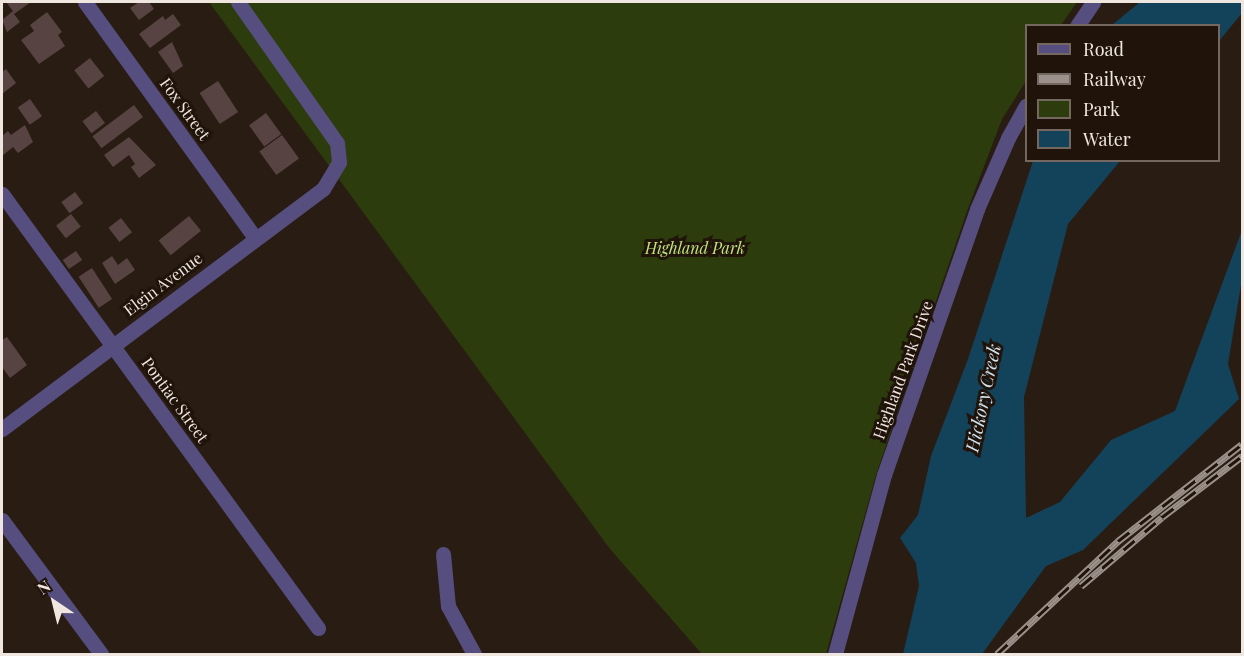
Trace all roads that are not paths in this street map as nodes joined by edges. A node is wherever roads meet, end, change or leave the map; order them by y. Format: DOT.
graph roads {
  1 [pos="85,2"];
  2 [pos="238,2"];
  3 [pos="1093,2"];
  4 [pos="1078,24"];
  5 [pos="1025,108"];
  6 [pos="2,195"];
  7 [pos="255,238"];
  8 [pos="112,344"];
  9 [pos="2,429"];
  10 [pos="2,520"];
  11 [pos="443,554"];
  12 [pos="318,628"];
  13 [pos="101,654"];
  14 [pos="474,654"];
  15 [pos="835,654"];
  1 -- 7 [label="street, Fox Street"];
  2 -- 7 [label="street, Elgin Avenue"];
  3 -- 4 [label="street"];
  5 -- 15 [label="street, Highland Park Drive"];
  6 -- 8 [label="street, Pontiac Street"];
  7 -- 8 [label="street, Elgin Avenue"];
  8 -- 9 [label="street, Elgin Avenue"];
  8 -- 12 [label="street, Pontiac Street"];
  10 -- 13 [label="street"];
  11 -- 14 [label="street"];
}
